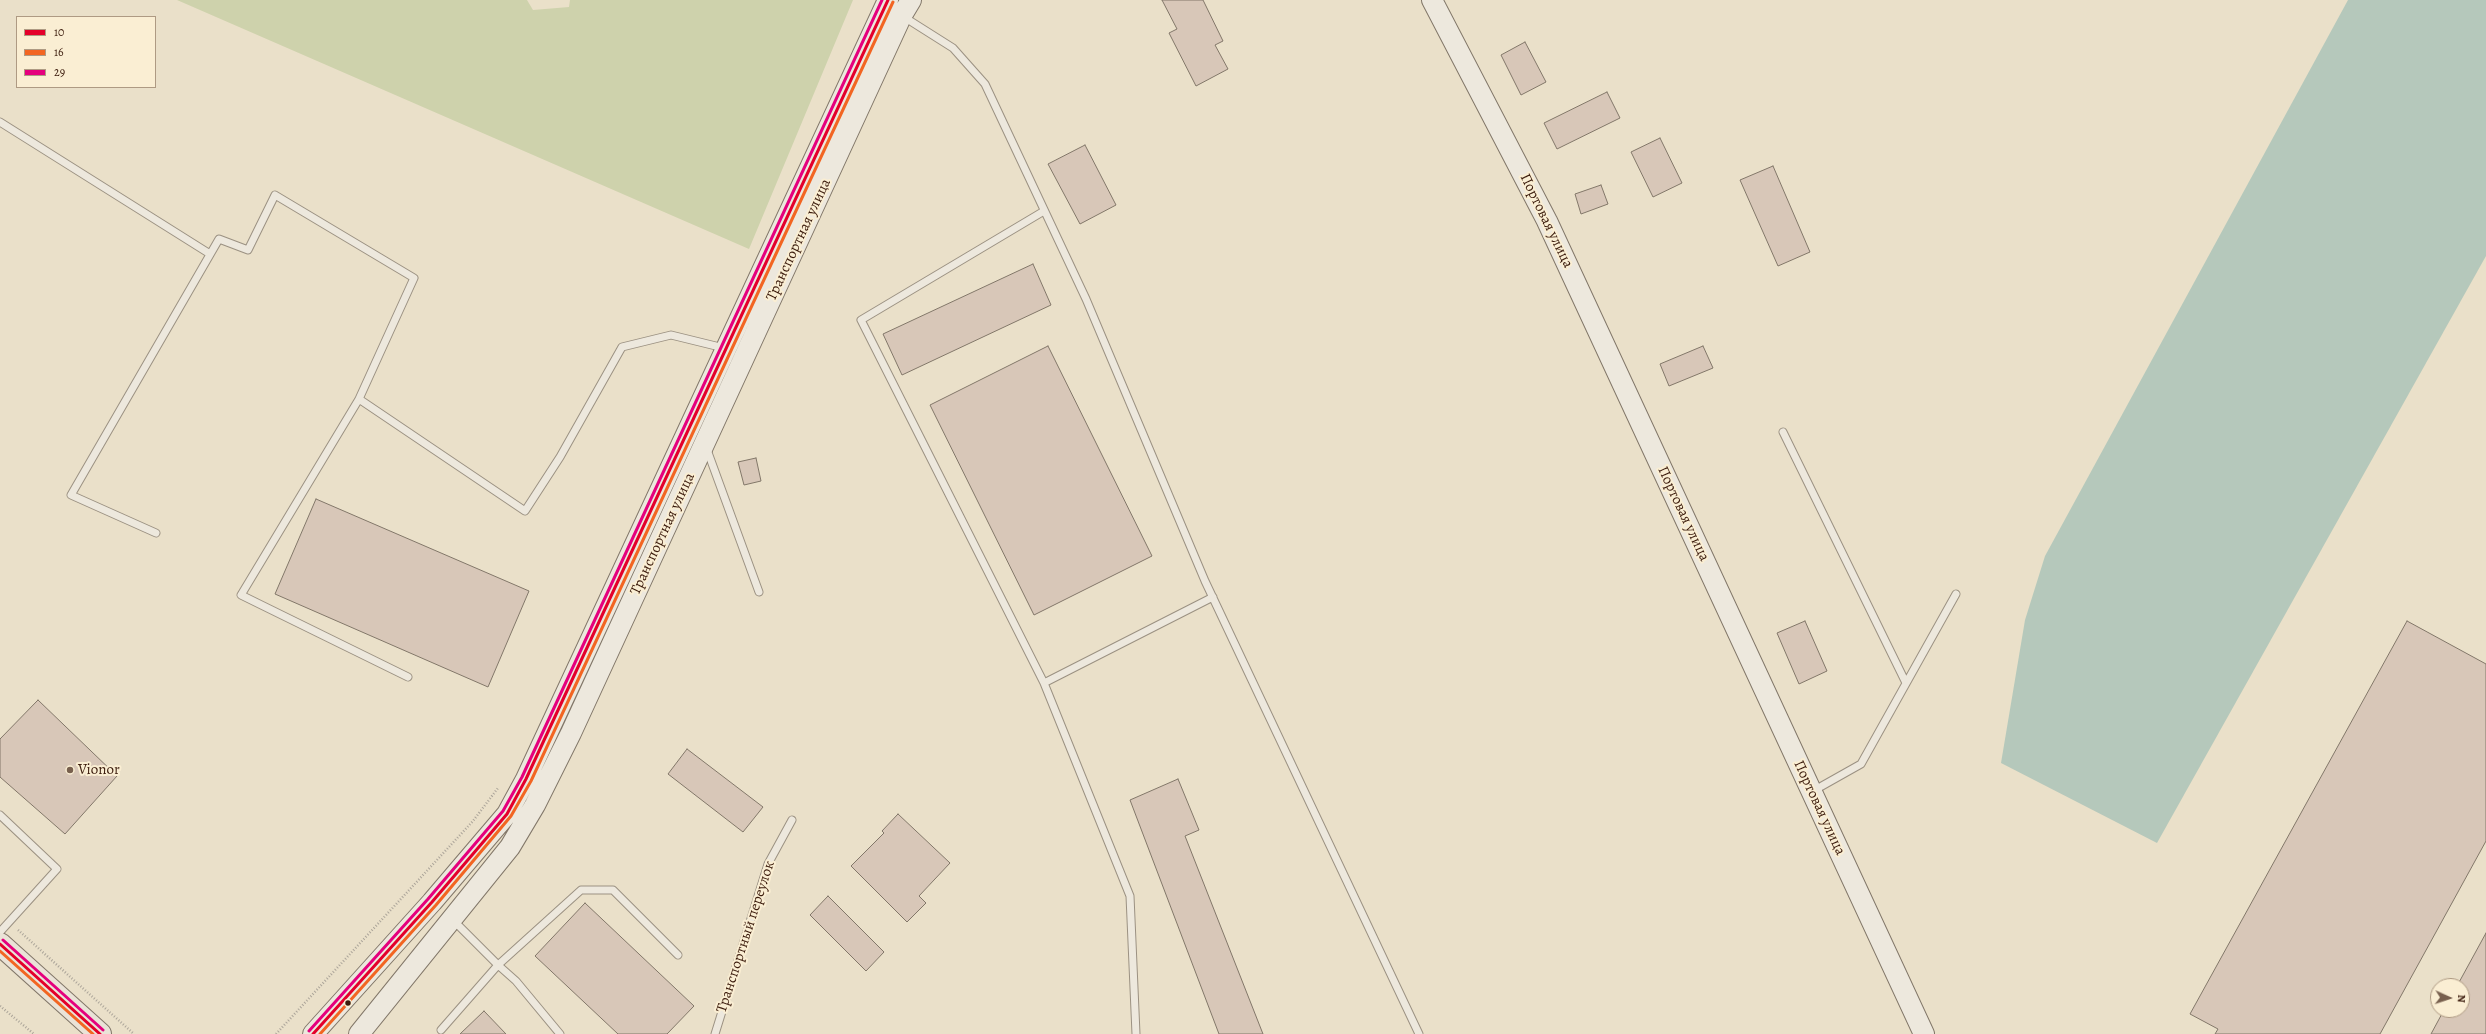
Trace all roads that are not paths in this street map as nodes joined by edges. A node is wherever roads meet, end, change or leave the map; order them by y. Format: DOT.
graph roads {
  1 [pos="1432,0"];
  2 [pos="886,2"];
  3 [pos="906,8"];
  4 [pos="0,122"];
  5 [pos="1044,211"];
  6 [pos="210,254"];
  7 [pos="726,349"];
  8 [pos="359,399"];
  9 [pos="1784,432"];
  10 [pos="688,433"];
  11 [pos="705,443"];
  12 [pos="156,533"];
  13 [pos="759,592"];
  14 [pos="1956,594"];
  15 [pos="1213,597"];
  16 [pos="408,677"];
  17 [pos="1044,683"];
  18 [pos="1906,683"];
  19 [pos="1812,792"];
  20 [pos="0,815"];
  21 [pos="792,820"];
  22 [pos="452,919"];
  23 [pos="0,932"];
  24 [pos="0,944"];
  25 [pos="678,955"];
  26 [pos="498,965"];
  27 [pos="441,1030"];
  28 [pos="100,1034"];
  29 [pos="313,1034"];
  30 [pos="359,1034"];
  31 [pos="560,1034"];
  32 [pos="715,1034"];
  33 [pos="1136,1034"];
  34 [pos="1419,1034"];
  35 [pos="1924,1034"];
  1 -- 19 [label="main road, Портовая улица"];
  2 -- 3 [label="lane"];
  2 -- 7 [label="main road, Транспортная улица"];
  3 -- 5 [label="lane"];
  3 -- 11 [label="main road, Транспортная улица"];
  4 -- 6 [label="lane"];
  5 -- 15 [label="lane"];
  5 -- 17 [label="lane"];
  6 -- 8 [label="lane"];
  6 -- 12 [label="lane"];
  7 -- 8 [label="lane"];
  7 -- 10 [label="main road, Транспортная улица"];
  8 -- 16 [label="lane"];
  9 -- 18 [label="lane"];
  10 -- 11 [label="lane"];
  10 -- 29 [label="main road, Транспортная улица"];
  11 -- 13 [label="lane"];
  11 -- 22 [label="main road, Транспортная улица"];
  14 -- 18 [label="lane"];
  15 -- 17 [label="lane"];
  15 -- 34 [label="lane"];
  17 -- 33 [label="lane"];
  18 -- 19 [label="lane"];
  19 -- 35 [label="main road, Портовая улица"];
  20 -- 23 [label="lane"];
  21 -- 32 [label="lane, Транспортный переулок"];
  22 -- 26 [label="lane"];
  22 -- 30 [label="main road, Транспортная улица"];
  24 -- 28 [label="main road"];
  25 -- 26 [label="lane"];
  26 -- 27 [label="lane"];
  26 -- 31 [label="lane"];
}
